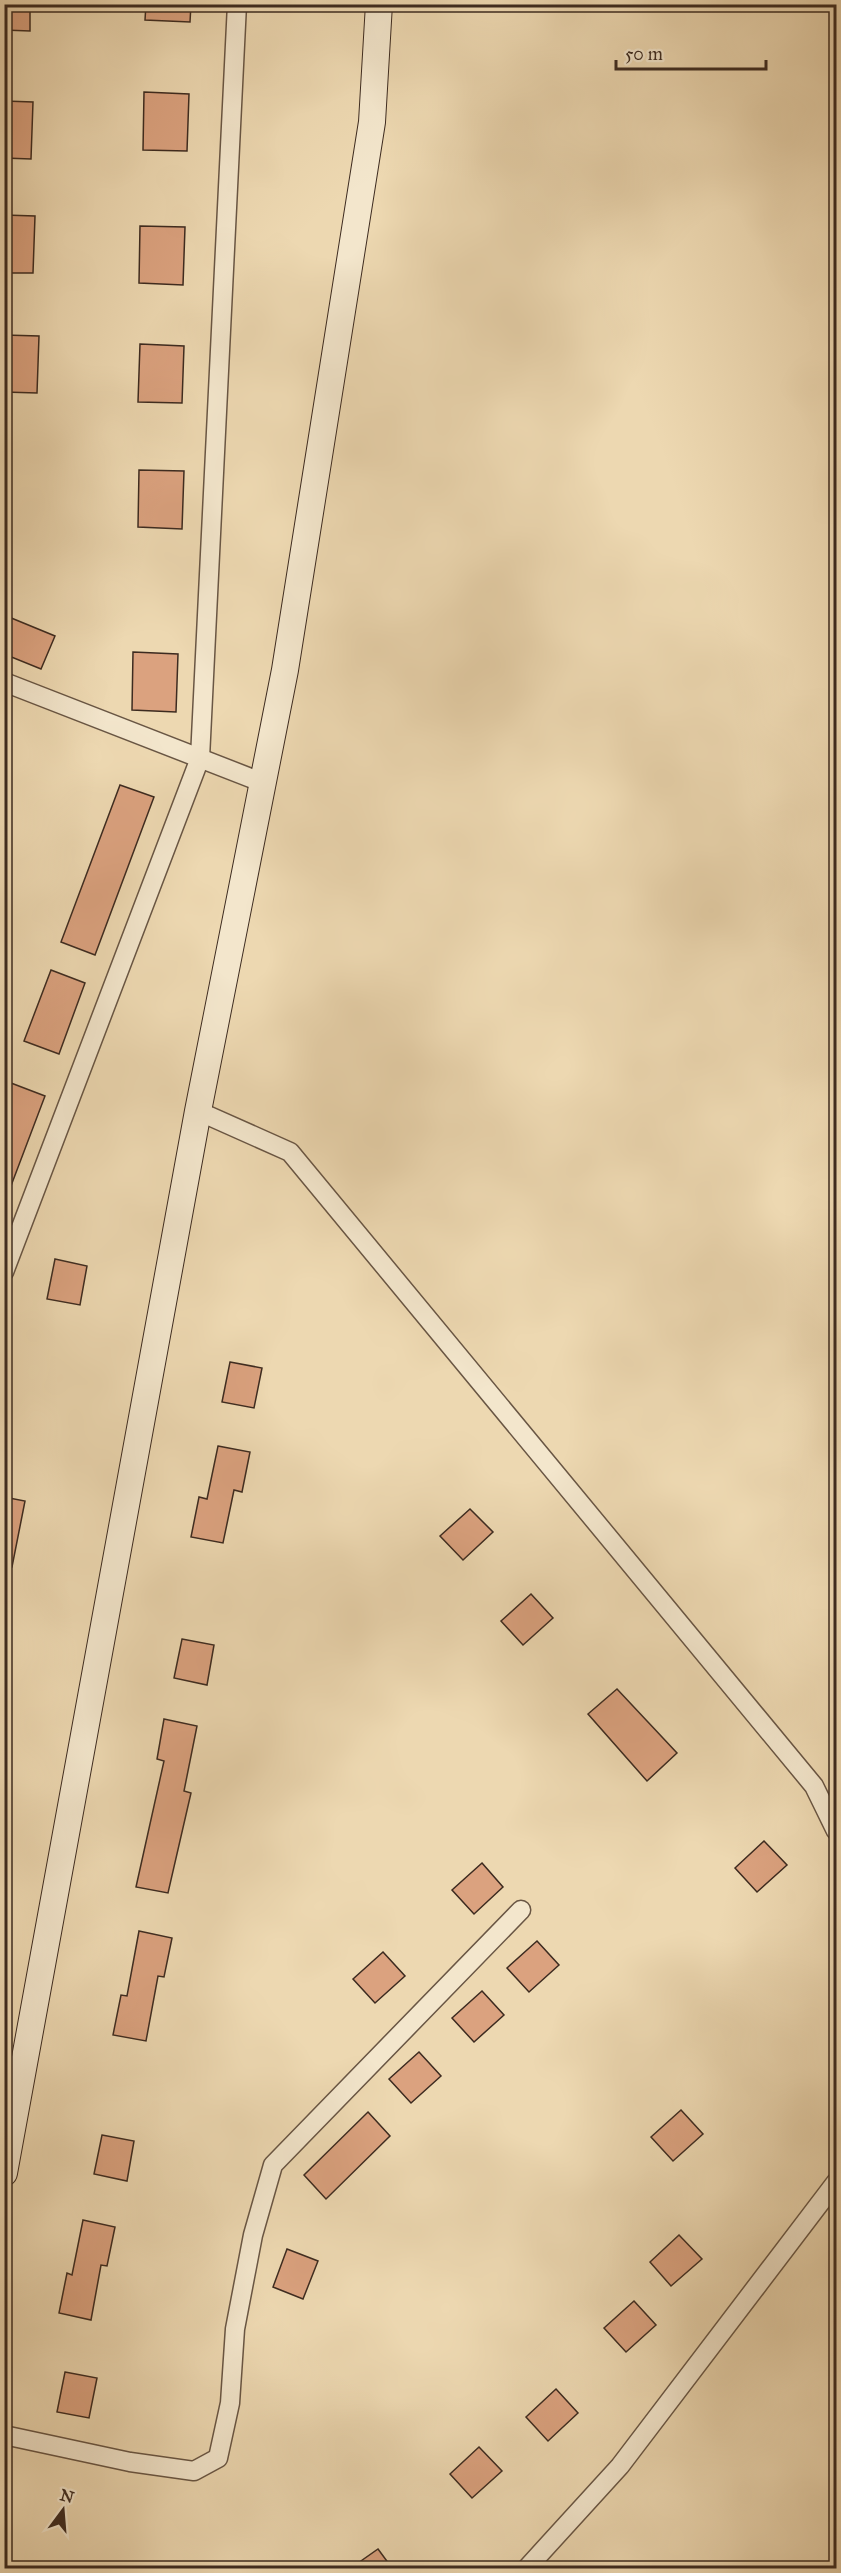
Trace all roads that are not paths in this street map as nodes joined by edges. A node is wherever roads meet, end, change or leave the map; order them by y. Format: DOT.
graph roads {
  1 [pos="237,4"];
  2 [pos="379,4"];
  3 [pos="4,682"];
  4 [pos="200,758"];
  5 [pos="261,782"];
  6 [pos="198,1111"];
  7 [pos="4,1272"];
  8 [pos="837,1831"];
  9 [pos="521,1910"];
  10 [pos="4,2173"];
  11 [pos="837,2182"];
  12 [pos="4,2435"];
  13 [pos="526,2568"];
  1 -- 4 [label="street"];
  2 -- 5 [label="main road"];
  3 -- 4 [label="street"];
  4 -- 5 [label="street"];
  4 -- 7 [label="street"];
  5 -- 6 [label="main road"];
  6 -- 8 [label="street"];
  6 -- 10 [label="main road"];
  9 -- 12 [label="street"];
  11 -- 13 [label="street"];
}
